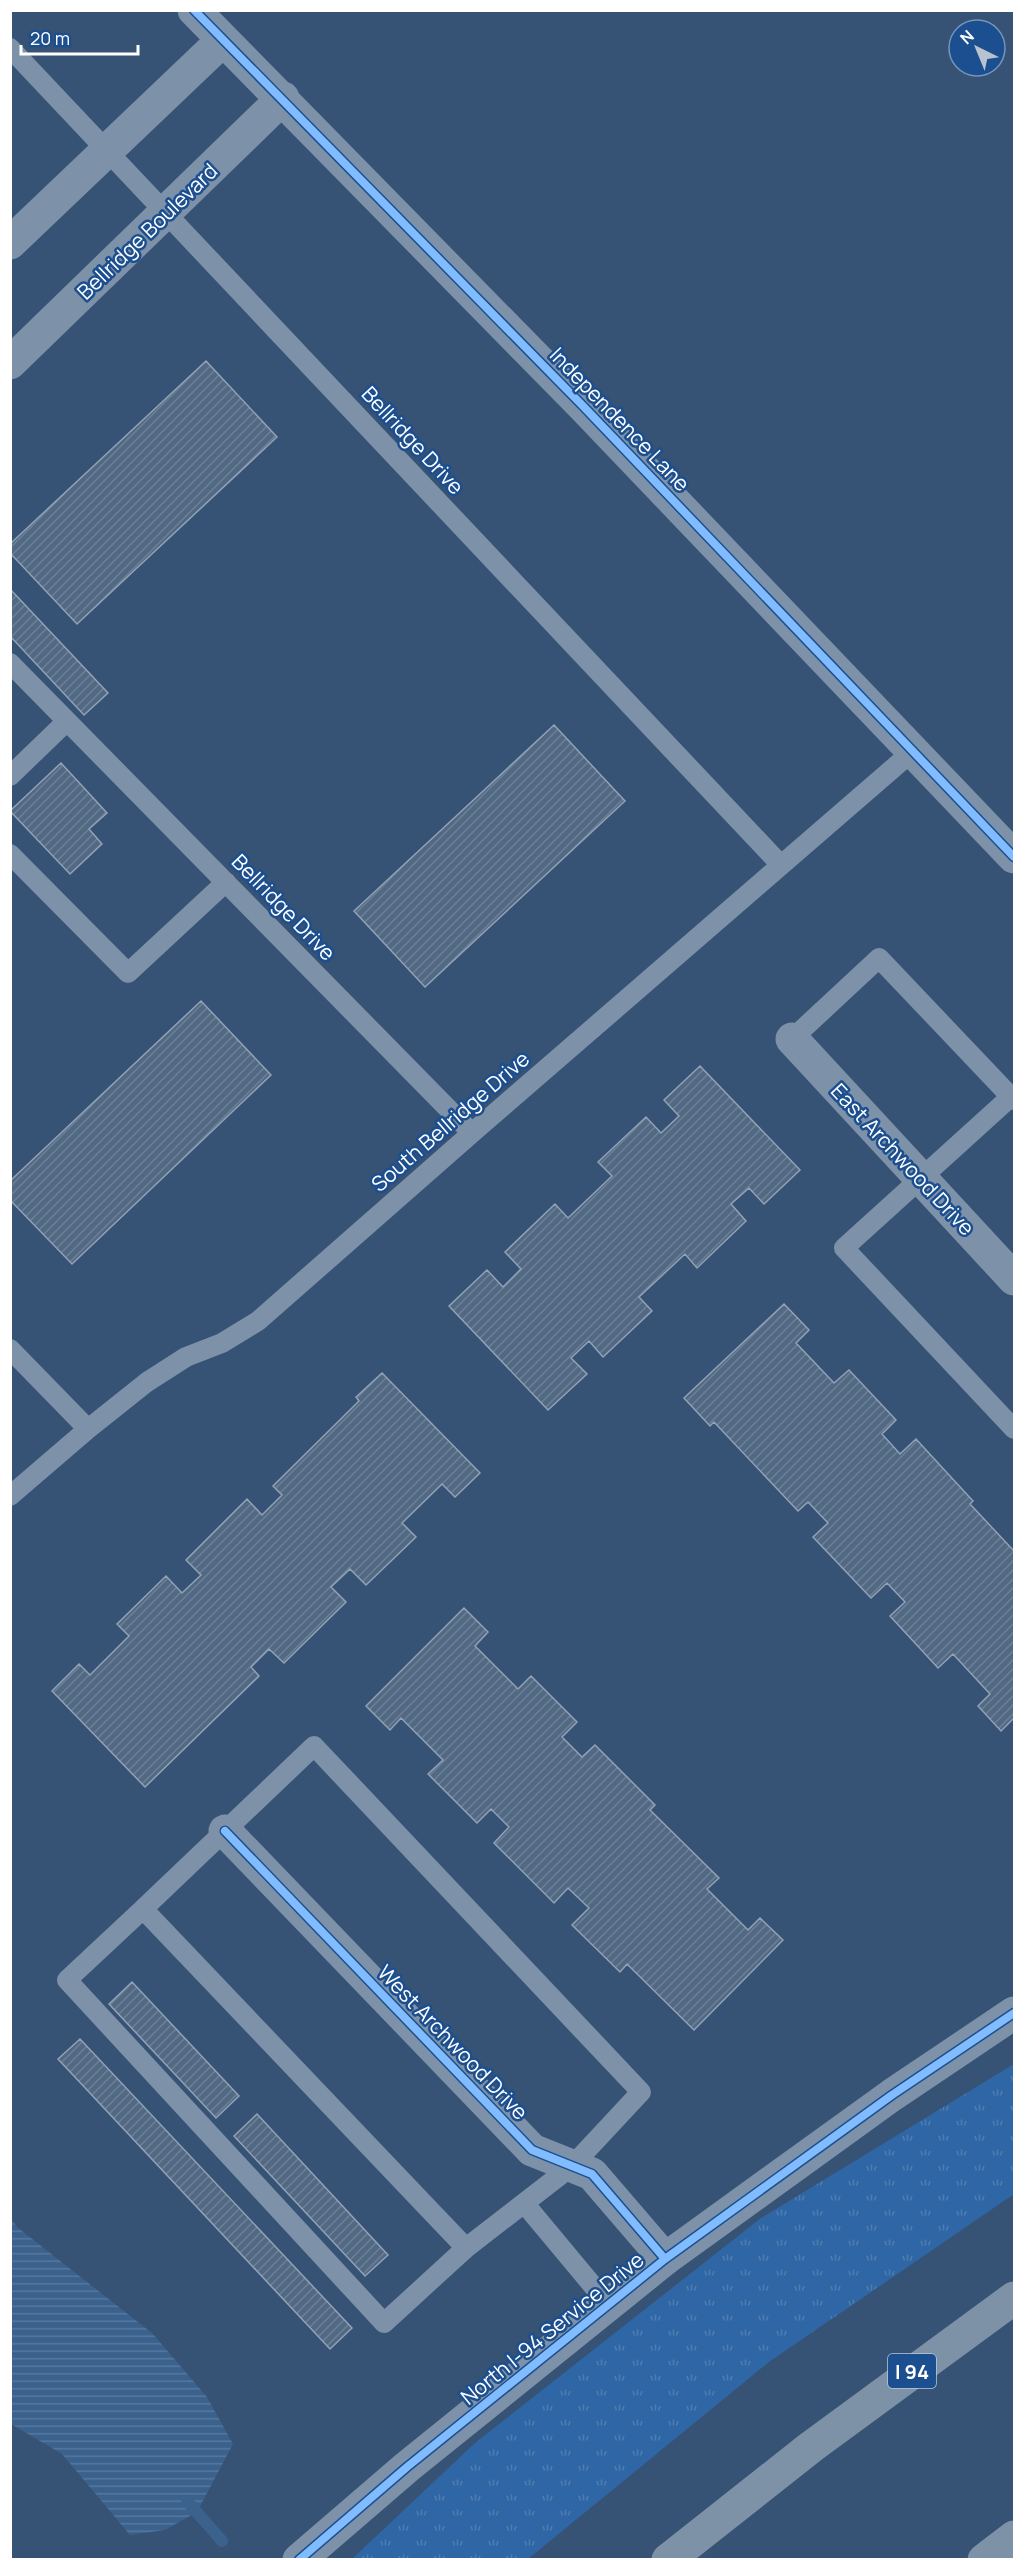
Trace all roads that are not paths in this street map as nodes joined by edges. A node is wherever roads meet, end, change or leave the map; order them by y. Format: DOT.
graph roads {
  1 [pos="194,10"];
  2 [pos="223,40"];
  3 [pos="10,48"];
  4 [pos="283,98"];
  5 [pos="107,151"];
  6 [pos="166,213"];
  7 [pos="10,243"];
  8 [pos="10,363"];
  9 [pos="10,663"];
  10 [pos="68,721"];
  11 [pos="913,751"];
  12 [pos="10,776"];
  13 [pos="10,854"];
  14 [pos="1014,857"];
  15 [pos="781,865"];
  16 [pos="225,882"];
  17 [pos="792,1039"];
  18 [pos="1014,1097"];
  19 [pos="472,1133"];
  20 [pos="920,1177"];
  21 [pos="1014,1279"];
  22 [pos="10,1349"];
  23 [pos="88,1429"];
  24 [pos="1014,1429"];
  25 [pos="10,1496"];
  26 [pos="225,1831"];
  27 [pos="143,1909"];
  28 [pos="1014,2013"];
  29 [pos="572,2166"];
  30 [pos="524,2203"];
  31 [pos="466,2248"];
  32 [pos="666,2259"];
  33 [pos="1014,2298"];
  34 [pos="609,2305"];
  35 [pos="1014,2537"];
  36 [pos="299,2559"];
  37 [pos="668,2559"];
  38 [pos="984,2559"];
  1 -- 2 [label="street, Independence Lane"];
  2 -- 4 [label="street, Independence Lane"];
  2 -- 5 [label="street"];
  3 -- 5 [label="lane, Bellridge Drive"];
  4 -- 6 [label="street, Bellridge Boulevard"];
  4 -- 11 [label="street, Independence Lane"];
  5 -- 6 [label="lane, Bellridge Drive"];
  5 -- 7 [label="street"];
  6 -- 8 [label="street, Bellridge Boulevard"];
  6 -- 15 [label="lane, Bellridge Drive"];
  9 -- 10 [label="lane, Bellridge Drive"];
  10 -- 12 [label="lane"];
  10 -- 16 [label="lane, Bellridge Drive"];
  11 -- 14 [label="street, Independence Lane"];
  11 -- 15 [label="lane, South Bellridge Drive"];
  13 -- 16 [label="lane"];
  15 -- 19 [label="lane, South Bellridge Drive"];
  16 -- 19 [label="lane, Bellridge Drive"];
  17 -- 18 [label="lane"];
  17 -- 20 [label="street, East Archwood Drive"];
  18 -- 20 [label="lane"];
  19 -- 23 [label="lane, South Bellridge Drive"];
  20 -- 21 [label="street, East Archwood Drive"];
  20 -- 24 [label="lane"];
  22 -- 23 [label="lane"];
  23 -- 25 [label="lane"];
  26 -- 27 [label="lane"];
  26 -- 29 [label="street, West Archwood Drive"];
  26 -- 29 [label="lane"];
  27 -- 31 [label="lane"];
  27 -- 31 [label="lane"];
  28 -- 32 [label="street, North I-94 Service Drive"];
  29 -- 30 [label="lane"];
  29 -- 32 [label="street, West Archwood Drive"];
  30 -- 31 [label="lane"];
  30 -- 34 [label="lane"];
  32 -- 34 [label="street, North I-94 Service Drive"];
  33 -- 37 [label="highway, I 94"];
  34 -- 36 [label="street, North I-94 Service Drive"];
  35 -- 38 [label="highway"];
}
